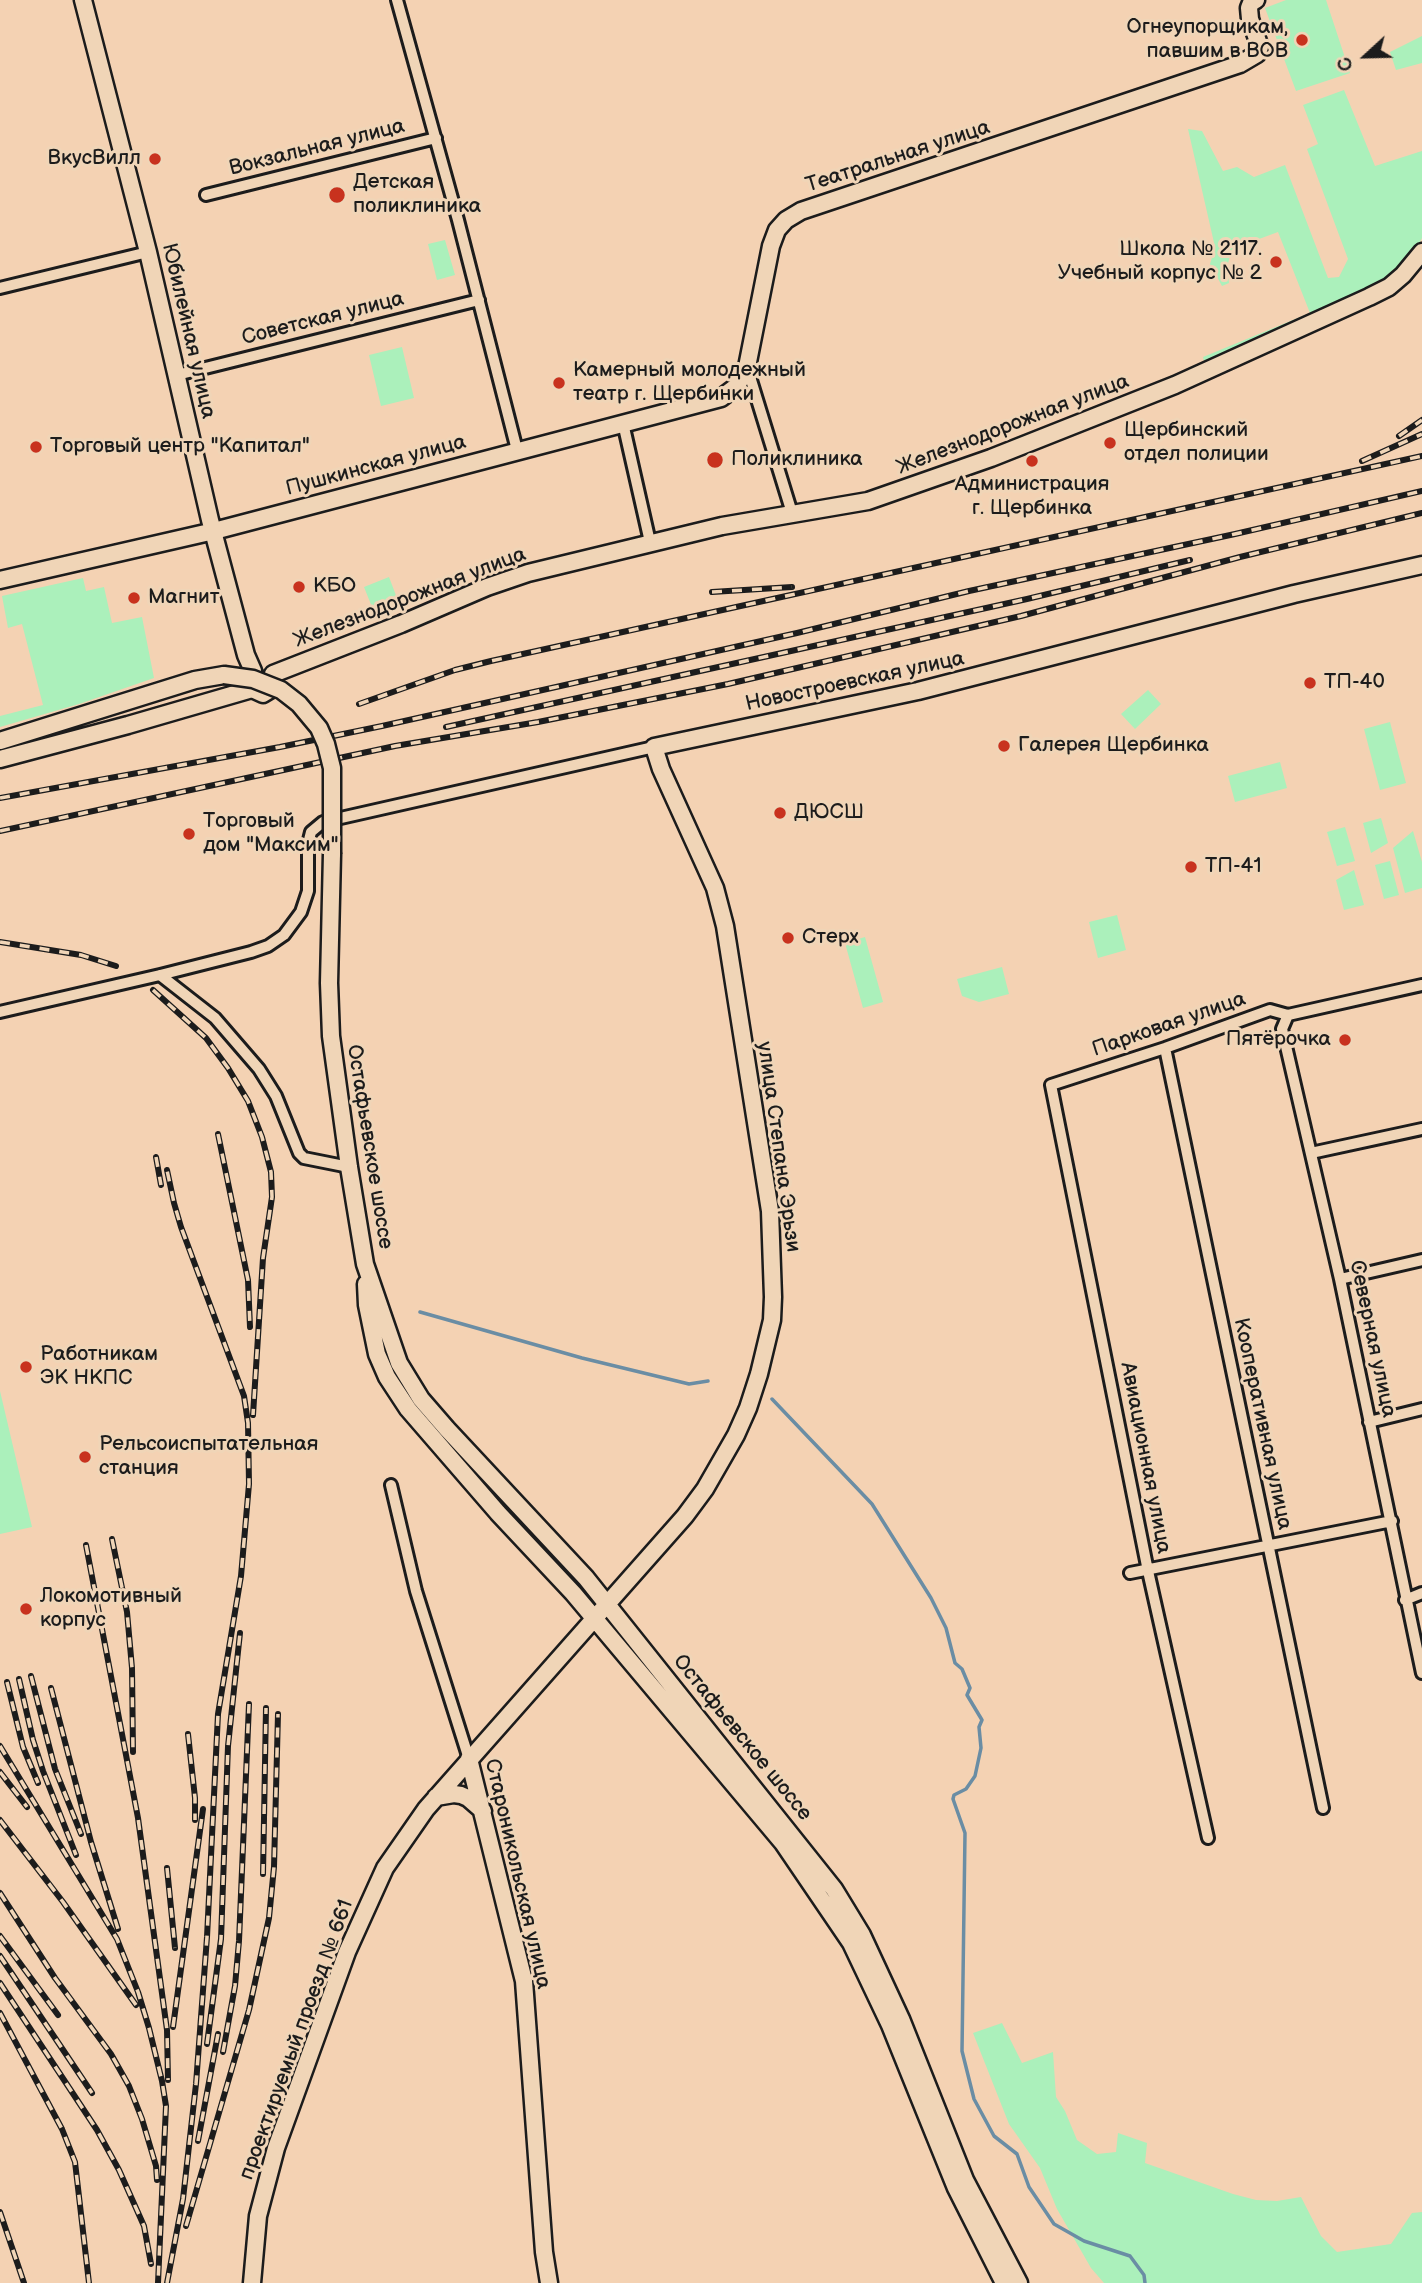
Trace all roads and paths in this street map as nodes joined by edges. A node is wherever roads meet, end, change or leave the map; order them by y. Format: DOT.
graph roads {
  1 [pos="83,0"];
  2 [pos="397,0"];
  3 [pos="1256,0"];
  4 [pos="436,138"];
  5 [pos="206,195"];
  6 [pos="148,252"];
  7 [pos="1422,252"];
  8 [pos="0,288"];
  9 [pos="480,300"];
  10 [pos="747,367"];
  11 [pos="177,375"];
  12 [pos="624,423"];
  13 [pos="517,450"];
  14 [pos="792,513"];
  15 [pos="214,531"];
  16 [pos="650,542"];
  17 [pos="1422,565"];
  18 [pos="0,580"];
  19 [pos="253,671"];
  20 [pos="273,674"];
  21 [pos="252,690"];
  22 [pos="0,741"];
  23 [pos="654,747"];
  24 [pos="0,759"];
  25 [pos="160,975"];
  26 [pos="1422,985"];
  27 [pos="0,1012"];
  28 [pos="1288,1015"];
  29 [pos="1165,1048"];
  30 [pos="1051,1084"];
  31 [pos="1422,1129"];
  32 [pos="1311,1153"];
  33 [pos="349,1167"];
  34 [pos="1422,1260"];
  35 [pos="365,1264"];
  36 [pos="1340,1279"];
  37 [pos="1422,1409"];
  38 [pos="1369,1422"];
  39 [pos="391,1485"];
  40 [pos="1392,1521"];
  41 [pos="1268,1545"];
  42 [pos="1148,1571"];
  43 [pos="1130,1573"];
  44 [pos="1422,1593"];
  45 [pos="1405,1600"];
  46 [pos="607,1604"];
  47 [pos="594,1619"];
  48 [pos="1422,1673"];
  49 [pos="469,1759"];
  50 [pos="436,1797"];
  51 [pos="1323,1808"];
  52 [pos="483,1811"];
  53 [pos="1208,1838"];
  54 [pos="253,2283"];
  55 [pos="549,2283"];
  56 [pos="1004,2283"];
  57 [pos="1019,2283"];
  1 -- 6 [label="main road, Юбилейная улица"];
  2 -- 4 [label="street"];
  3 -- 10 [label="main road, Театральная улица"];
  4 -- 5 [label="street, Вокзальная улица"];
  4 -- 9 [label="street"];
  6 -- 8 [label="street"];
  6 -- 11 [label="main road, Юбилейная улица"];
  7 -- 14 [label="main road, Железнодорожная улица"];
  9 -- 11 [label="street, Советская улица"];
  9 -- 13 [label="street"];
  10 -- 12 [label="main road, Пушкинская улица"];
  10 -- 14 [label="street, Театральная улица"];
  11 -- 15 [label="main road, Юбилейная улица"];
  12 -- 13 [label="main road, Пушкинская улица"];
  12 -- 16 [label="street"];
  13 -- 15 [label="main road, Пушкинская улица"];
  14 -- 16 [label="main road, Железнодорожная улица"];
  15 -- 18 [label="main road, Пушкинская улица"];
  15 -- 19 [label="main road, Юбилейная улица"];
  16 -- 20 [label="main road, Железнодорожная улица"];
  17 -- 23 [label="main road, Новостроевская улица"];
  19 -- 20 [label="main road, Железнодорожная улица"];
  19 -- 21 [label="main road"];
  20 -- 21 [label="main road, Железнодорожная улица"];
  21 -- 24 [label="main road, Железнодорожная улица"];
  22 -- 33 [label="main road, Остафьевское шоссе, bridge"];
  23 -- 25 [label="street, Новостроевская улица"];
  23 -- 46 [label="main road, улица Степана Эрьзи"];
  25 -- 27 [label="street"];
  25 -- 33 [label="street"];
  26 -- 28 [label="street, Парковая улица"];
  28 -- 29 [label="street, Парковая улица"];
  28 -- 32 [label="street, Северная улица"];
  29 -- 30 [label="street, Парковая улица"];
  29 -- 41 [label="street, Кооперативная улица"];
  30 -- 42 [label="street, Авиационная улица"];
  31 -- 32 [label="street"];
  32 -- 36 [label="street, Северная улица"];
  33 -- 35 [label="main road, Остафьевское шоссе"];
  34 -- 36 [label="street"];
  35 -- 46 [label="main road, Остафьевское шоссе"];
  35 -- 47 [label="main road, Остафьевское шоссе"];
  36 -- 38 [label="street, Северная улица"];
  37 -- 38 [label="street"];
  38 -- 40 [label="street, Северная улица"];
  39 -- 49 [label="street, Староникольская улица"];
  40 -- 41 [label="street"];
  40 -- 45 [label="street, Северная улица"];
  41 -- 42 [label="street"];
  41 -- 51 [label="street, Кооперативная улица"];
  42 -- 43 [label="street"];
  42 -- 53 [label="street, Авиационная улица"];
  44 -- 45 [label="street"];
  45 -- 48 [label="street, Северная улица"];
  46 -- 47 [label="main road, улица Степана Эрьзи"];
  46 -- 57 [label="main road, Остафьевское шоссе"];
  47 -- 49 [label="main road, улица Степана Эрьзи"];
  47 -- 56 [label="main road, Остафьевское шоссе"];
  49 -- 50 [label="main road, проектируемый проезд № 661"];
  49 -- 52 [label="main road, Староникольская улица"];
  50 -- 52 [label="main road"];
  50 -- 54 [label="main road, проектируемый проезд № 661"];
  52 -- 55 [label="main road, Староникольская улица"];
}
